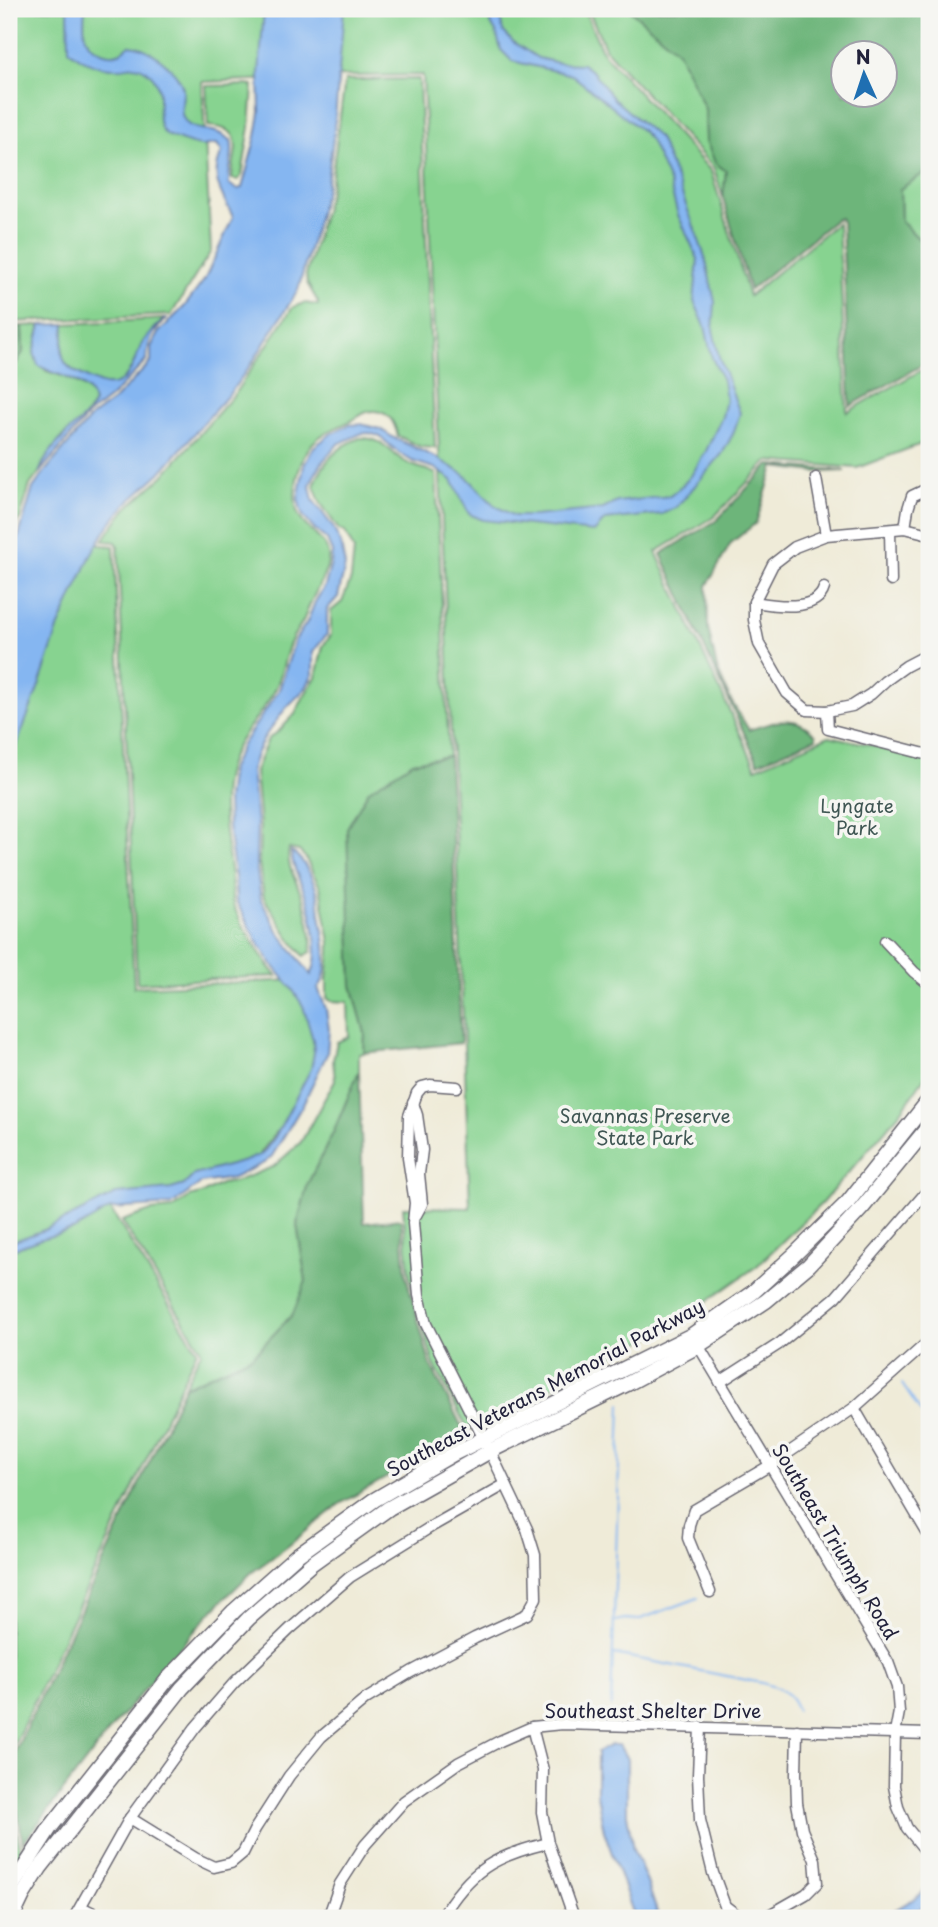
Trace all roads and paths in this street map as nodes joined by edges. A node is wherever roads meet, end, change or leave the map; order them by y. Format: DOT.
graph roads {
  1 [pos="816,478"];
  2 [pos="929,488"];
  3 [pos="905,528"];
  4 [pos="890,530"];
  5 [pos="929,534"];
  6 [pos="826,535"];
  7 [pos="891,581"];
  8 [pos="824,588"];
  9 [pos="754,602"];
  10 [pos="929,653"];
  11 [pos="827,711"];
  12 [pos="929,755"];
  13 [pos="885,941"];
  14 [pos="929,986"];
  15 [pos="457,1087"];
  16 [pos="929,1100"];
  17 [pos="413,1103"];
  18 [pos="929,1126"];
  19 [pos="408,1150"];
  20 [pos="422,1150"];
  21 [pos="929,1189"];
  22 [pos="414,1217"];
  23 [pos="695,1340"];
  24 [pos="929,1341"];
  25 [pos="720,1382"];
  26 [pos="855,1408"];
  27 [pos="487,1445"];
  28 [pos="769,1466"];
  29 [pos="506,1484"];
  30 [pos="929,1536"];
  31 [pos="710,1592"];
  32 [pos="532,1727"];
  33 [pos="700,1727"];
  34 [pos="797,1730"];
  35 [pos="895,1733"];
  36 [pos="929,1734"];
  37 [pos="130,1818"];
  38 [pos="548,1843"];
  39 [pos="929,1855"];
  40 [pos="9,1891"];
  41 [pos="81,1907"];
  42 [pos="12,1918"];
  43 [pos="74,1918"];
  44 [pos="104,1918"];
  45 [pos="328,1918"];
  46 [pos="441,1918"];
  47 [pos="574,1918"];
  48 [pos="741,1918"];
  49 [pos="764,1918"];
  1 -- 6 [label="street"];
  2 -- 3 [label="street"];
  3 -- 4 [label="street"];
  3 -- 5 [label="street"];
  4 -- 6 [label="street"];
  4 -- 7 [label="street"];
  6 -- 9 [label="street"];
  8 -- 9 [label="street"];
  9 -- 11 [label="street"];
  10 -- 11 [label="street"];
  11 -- 12 [label="street"];
  13 -- 14 [label="street"];
  15 -- 17 [label="street"];
  16 -- 23 [label="main road, Southeast Veterans Memorial Parkway"];
  17 -- 19 [label="street"];
  17 -- 20 [label="street"];
  18 -- 23 [label="main road, Southeast Veterans Memorial Parkway"];
  19 -- 20 [label="street"];
  19 -- 22 [label="street"];
  20 -- 22 [label="street"];
  21 -- 25 [label="street"];
  22 -- 27 [label="street"];
  23 -- 25 [label="street, Southeast Triumph Road"];
  23 -- 27 [label="main road, Southeast Veterans Memorial Parkway"];
  24 -- 26 [label="street"];
  25 -- 28 [label="street, Southeast Triumph Road"];
  26 -- 28 [label="street"];
  26 -- 30 [label="street"];
  27 -- 29 [label="street"];
  27 -- 40 [label="main road, Southeast Veterans Memorial Parkway"];
  27 -- 42 [label="main road, Southeast Veterans Memorial Parkway"];
  28 -- 31 [label="street"];
  28 -- 35 [label="street, Southeast Triumph Road"];
  29 -- 37 [label="street"];
  29 -- 37 [label="street"];
  32 -- 33 [label="street, Southeast Shelter Drive"];
  32 -- 38 [label="street"];
  32 -- 45 [label="street, Southeast Shelter Drive"];
  33 -- 34 [label="street, Southeast Shelter Drive"];
  33 -- 48 [label="street"];
  34 -- 35 [label="street, Southeast Shelter Drive"];
  34 -- 49 [label="street"];
  35 -- 36 [label="street, Southeast Shelter Drive"];
  35 -- 39 [label="street, Southeast Triumph Road"];
  37 -- 41 [label="street"];
  38 -- 46 [label="street"];
  38 -- 47 [label="street"];
  41 -- 43 [label="street"];
  41 -- 44 [label="street"];
}
